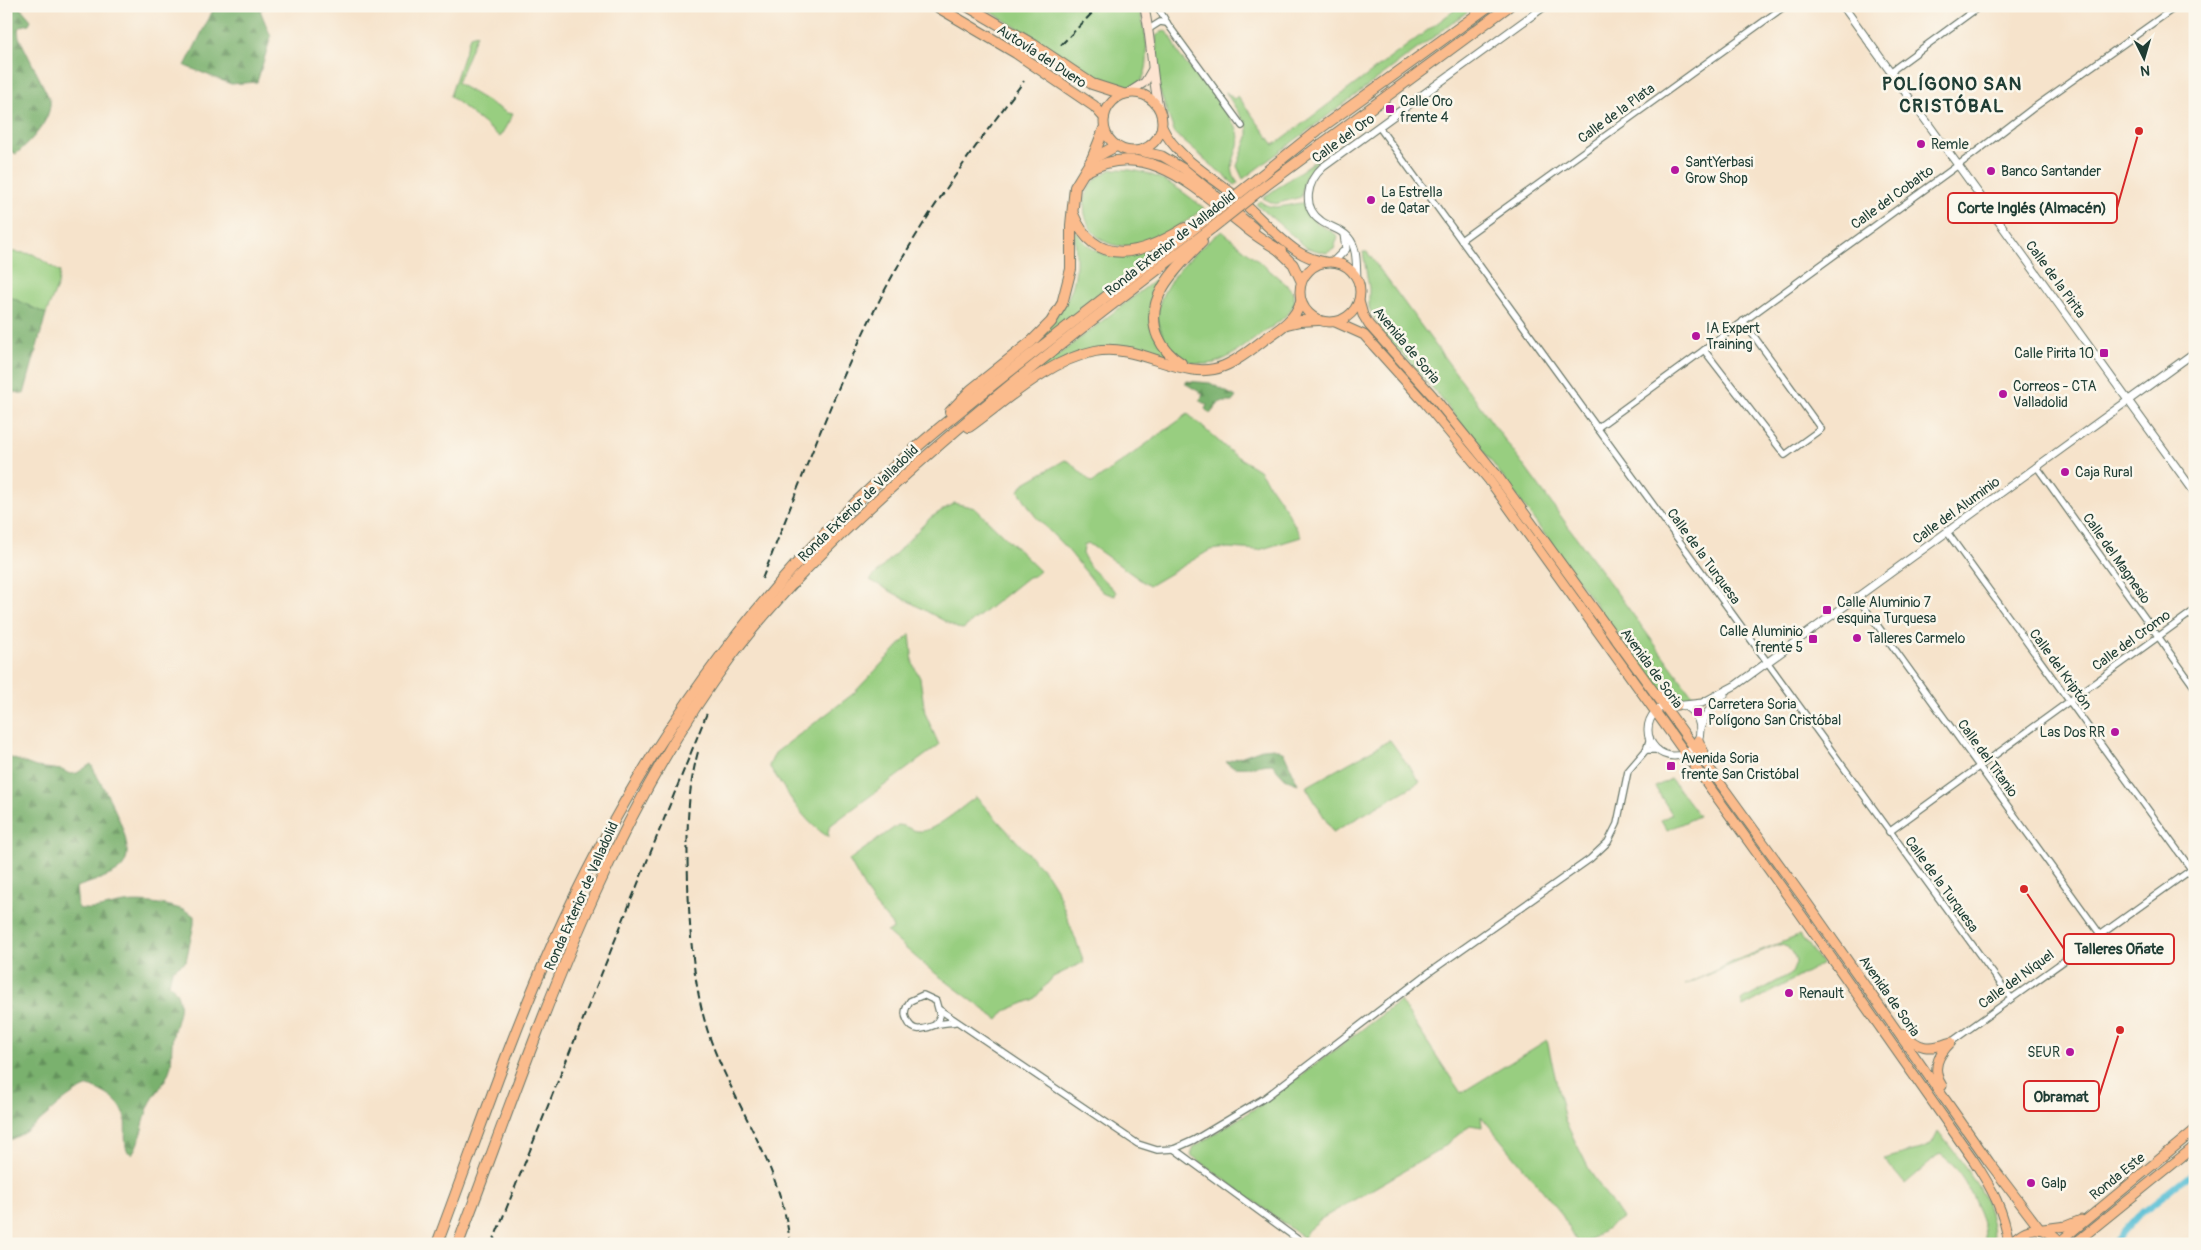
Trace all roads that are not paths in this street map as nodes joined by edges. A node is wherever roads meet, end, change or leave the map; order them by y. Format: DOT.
graph roads {
  1 [pos="936,6"];
  2 [pos="967,6"];
  3 [pos="1144,6"];
  4 [pos="1158,6"];
  5 [pos="1489,6"];
  6 [pos="1509,6"];
  7 [pos="1546,6"];
  8 [pos="1785,6"];
  9 [pos="1842,6"];
  10 [pos="1980,6"];
  11 [pos="2177,6"];
  12 [pos="1167,23"];
  13 [pos="1149,29"];
  14 [pos="1152,68"];
  15 [pos="1890,72"];
  16 [pos="1125,94"];
  17 [pos="1159,108"];
  18 [pos="1104,116"];
  19 [pos="1242,126"];
  20 [pos="1162,127"];
  21 [pos="1379,127"];
  22 [pos="1104,129"];
  23 [pos="1116,146"];
  24 [pos="1140,151"];
  25 [pos="1092,159"];
  26 [pos="1958,166"];
  27 [pos="1082,174"];
  28 [pos="1261,183"];
  29 [pos="1072,210"];
  30 [pos="1208,224"];
  31 [pos="1342,232"];
  32 [pos="1461,240"];
  33 [pos="1281,251"];
  34 [pos="1329,262"];
  35 [pos="1357,279"];
  36 [pos="1301,281"];
  37 [pos="1301,301"];
  38 [pos="1359,301"];
  39 [pos="1318,320"];
  40 [pos="1743,321"];
  41 [pos="1335,322"];
  42 [pos="1282,327"];
  43 [pos="1704,350"];
  44 [pos="2195,352"];
  45 [pos="1196,370"];
  46 [pos="2128,401"];
  47 [pos="1597,428"];
  48 [pos="937,429"];
  49 [pos="927,455"];
  50 [pos="2037,467"];
  51 [pos="2195,493"];
  52 [pos="1947,532"];
  53 [pos="1856,597"];
  54 [pos="2195,610"];
  55 [pos="2157,637"];
  56 [pos="1766,662"];
  57 [pos="1731,688"];
  58 [pos="2195,688"];
  59 [pos="1654,694"];
  60 [pos="2069,701"];
  61 [pos="1680,705"];
  62 [pos="1659,709"];
  63 [pos="1650,738"];
  64 [pos="1694,743"];
  65 [pos="1646,750"];
  66 [pos="1658,750"];
  67 [pos="1979,767"];
  68 [pos="1889,832"];
  69 [pos="2193,868"];
  70 [pos="2100,934"];
  71 [pos="2010,998"];
  72 [pos="940,1010"];
  73 [pos="1883,1010"];
  74 [pos="955,1022"];
  75 [pos="935,1025"];
  76 [pos="1951,1042"];
  77 [pos="2195,1130"];
  78 [pos="1968,1132"];
  79 [pos="2195,1146"];
  80 [pos="1174,1149"];
  81 [pos="2089,1217"];
  82 [pos="2041,1228"];
  83 [pos="2093,1228"];
  84 [pos="2059,1243"];
  85 [pos="437,1244"];
  86 [pos="458,1244"];
  87 [pos="1304,1244"];
  88 [pos="2009,1244"];
  89 [pos="2074,1244"];
  90 [pos="2082,1244"];
  1 -- 18 [label="highway, Autovía del Duero"];
  2 -- 16 [label="highway, Autovía del Duero"];
  3 -- 13 [label="main road"];
  4 -- 12 [label="street"];
  5 -- 28 [label="highway, Ronda Exterior de Valladolid"];
  6 -- 28 [label="highway, Ronda Exterior de Valladolid"];
  7 -- 21 [label="street, Calle del Oro"];
  8 -- 32 [label="street, Calle de la Plata"];
  9 -- 15 [label="street, Calle de la Pirita"];
  10 -- 15 [label="street"];
  11 -- 26 [label="street, Calle del Cobalto"];
  12 -- 13 [label="street"];
  12 -- 19 [label="street"];
  13 -- 14 [label="main road"];
  14 -- 16 [label="main road"];
  14 -- 17 [label="main road"];
  15 -- 26 [label="street, Calle de la Pirita"];
  16 -- 17 [label="highway"];
  16 -- 18 [label="highway"];
  17 -- 20 [label="highway"];
  18 -- 22 [label="highway"];
  20 -- 24 [label="highway"];
  20 -- 34 [label="highway"];
  21 -- 31 [label="street, Calle del Oro"];
  21 -- 32 [label="street, Calle de la Turquesa"];
  22 -- 23 [label="highway"];
  22 -- 25 [label="highway"];
  23 -- 24 [label="highway"];
  23 -- 25 [label="highway"];
  24 -- 33 [label="highway"];
  25 -- 27 [label="highway"];
  26 -- 40 [label="street, Calle del Cobalto"];
  26 -- 46 [label="street, Calle de la Pirita"];
  27 -- 29 [label="highway"];
  27 -- 33 [label="highway"];
  28 -- 30 [label="highway, Ronda Exterior de Valladolid, bridge"];
  29 -- 30 [label="highway"];
  29 -- 48 [label="highway"];
  30 -- 45 [label="highway"];
  30 -- 48 [label="highway, Ronda Exterior de Valladolid"];
  30 -- 49 [label="highway, Ronda Exterior de Valladolid"];
  31 -- 34 [label="street"];
  31 -- 35 [label="street"];
  32 -- 47 [label="street, Calle de la Turquesa"];
  33 -- 36 [label="highway"];
  34 -- 35 [label="highway"];
  34 -- 36 [label="highway"];
  35 -- 38 [label="highway"];
  36 -- 37 [label="highway"];
  37 -- 39 [label="highway"];
  37 -- 42 [label="highway"];
  38 -- 41 [label="highway"];
  38 -- 59 [label="highway, Avenida de Soria"];
  39 -- 41 [label="highway"];
  39 -- 42 [label="highway"];
  40 -- 43 [label="street, Calle del Cobalto"];
  40 -- 43 [label="street"];
  41 -- 62 [label="highway, Avenida de Soria"];
  42 -- 45 [label="highway"];
  43 -- 47 [label="street, Calle del Cobalto"];
  44 -- 46 [label="street, Calle del Aluminio"];
  45 -- 49 [label="highway"];
  46 -- 50 [label="street, Calle del Aluminio"];
  46 -- 51 [label="street, Calle de la Pirita"];
  47 -- 56 [label="street, Calle de la Turquesa"];
  48 -- 85 [label="highway, Ronda Exterior de Valladolid"];
  49 -- 86 [label="highway, Ronda Exterior de Valladolid"];
  50 -- 52 [label="street, Calle del Aluminio"];
  50 -- 55 [label="street, Calle del Magnesio"];
  52 -- 53 [label="street, Calle del Aluminio"];
  52 -- 60 [label="street, Calle del Kriptón"];
  53 -- 56 [label="street, Calle del Aluminio"];
  53 -- 67 [label="street, Calle del Titanio"];
  54 -- 55 [label="street, Calle del Cromo"];
  55 -- 58 [label="street, Calle del Magnesio"];
  55 -- 60 [label="street, Calle del Cromo"];
  56 -- 57 [label="street, Calle del Aluminio"];
  56 -- 68 [label="street, Calle de la Turquesa"];
  57 -- 61 [label="street, Calle del Aluminio"];
  57 -- 64 [label="street, Calle del Aluminio"];
  59 -- 61 [label="highway"];
  59 -- 62 [label="highway, Avenida de Soria"];
  60 -- 67 [label="street, Calle del Cromo"];
  60 -- 69 [label="street, Calle del Kriptón"];
  61 -- 62 [label="street, Calle del Aluminio"];
  61 -- 64 [label="street"];
  62 -- 63 [label="street"];
  62 -- 64 [label="highway, Avenida de Soria"];
  63 -- 65 [label="street"];
  63 -- 66 [label="street"];
  64 -- 66 [label="street"];
  64 -- 73 [label="highway, Avenida de Soria"];
  64 -- 88 [label="highway, Avenida de Soria"];
  65 -- 66 [label="street"];
  65 -- 80 [label="street"];
  67 -- 68 [label="street, Calle del Cromo"];
  67 -- 70 [label="street, Calle del Titanio"];
  68 -- 71 [label="street, Calle de la Turquesa"];
  69 -- 70 [label="street, Calle del Níquel"];
  70 -- 71 [label="street, Calle del Níquel"];
  71 -- 76 [label="street, Calle del Níquel"];
  72 -- 74 [label="street"];
  72 -- 75 [label="street"];
  72 -- 75 [label="street"];
  73 -- 76 [label="highway"];
  73 -- 78 [label="highway, Avenida de Soria"];
  74 -- 75 [label="street"];
  74 -- 80 [label="street"];
  76 -- 78 [label="highway"];
  77 -- 81 [label="highway, Ronda Este"];
  78 -- 82 [label="highway, Avenida de Soria"];
  79 -- 83 [label="highway, Ronda Este"];
  80 -- 87 [label="street"];
  81 -- 82 [label="highway"];
  81 -- 84 [label="highway, Ronda Este"];
  82 -- 84 [label="highway, Avenida de Soria"];
  82 -- 88 [label="highway"];
  83 -- 89 [label="highway, Ronda Este"];
  83 -- 90 [label="highway"];
}
